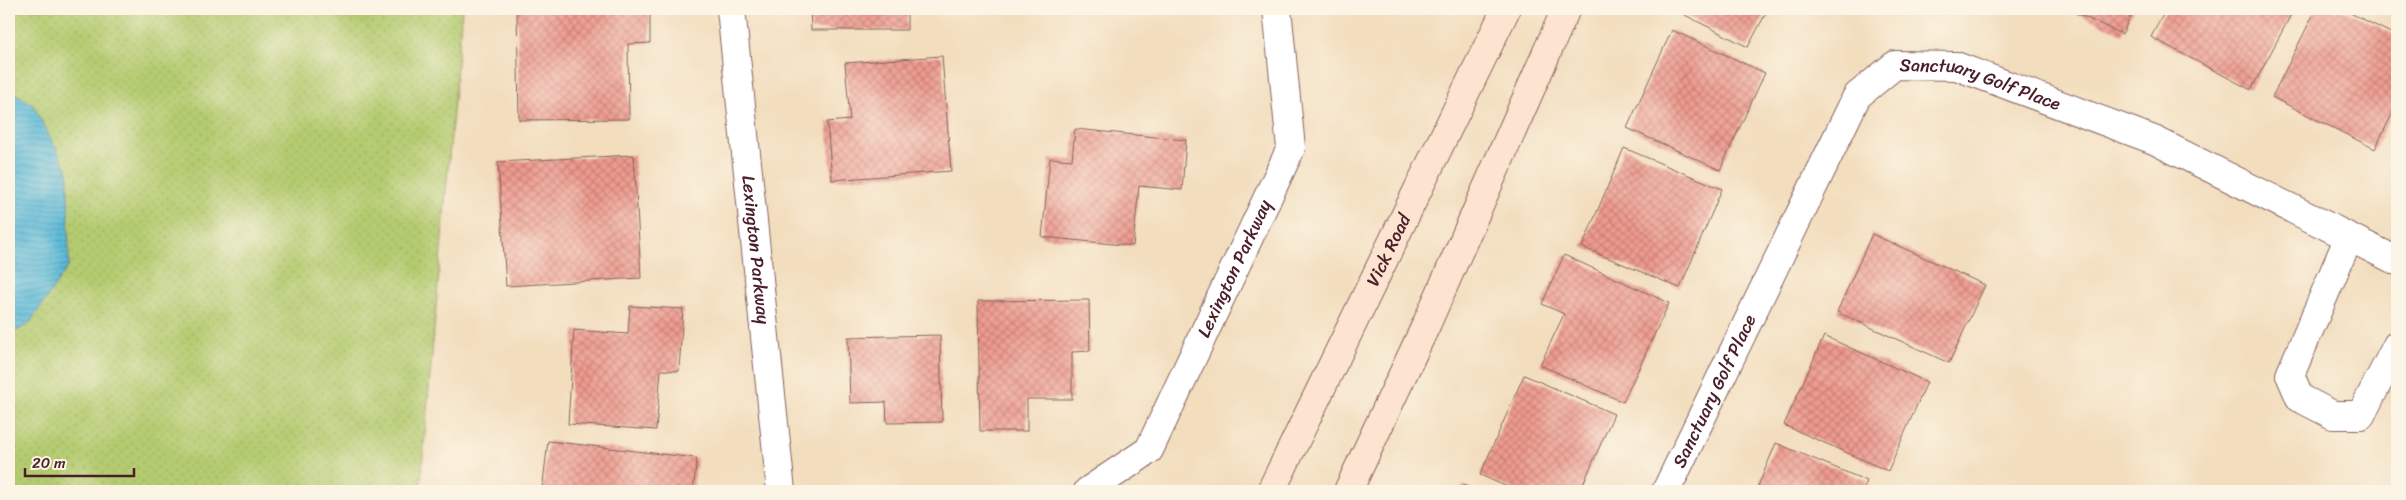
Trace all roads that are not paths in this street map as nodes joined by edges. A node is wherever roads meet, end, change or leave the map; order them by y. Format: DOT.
graph roads {
  1 [pos="731,9"];
  2 [pos="1276,9"];
  3 [pos="1506,9"];
  4 [pos="1566,9"];
  5 [pos="2349,237"];
  6 [pos="2397,262"];
  7 [pos="2397,345"];
  8 [pos="781,491"];
  9 [pos="1088,491"];
  10 [pos="1271,491"];
  11 [pos="1348,491"];
  12 [pos="1666,491"];
  1 -- 8 [label="street, Lexington Parkway"];
  2 -- 9 [label="street, Lexington Parkway"];
  3 -- 10 [label="street, Vick Road"];
  4 -- 11 [label="street"];
  5 -- 6 [label="street, Sanctuary Golf Place"];
  5 -- 7 [label="street"];
  5 -- 12 [label="street, Sanctuary Golf Place"];
}
